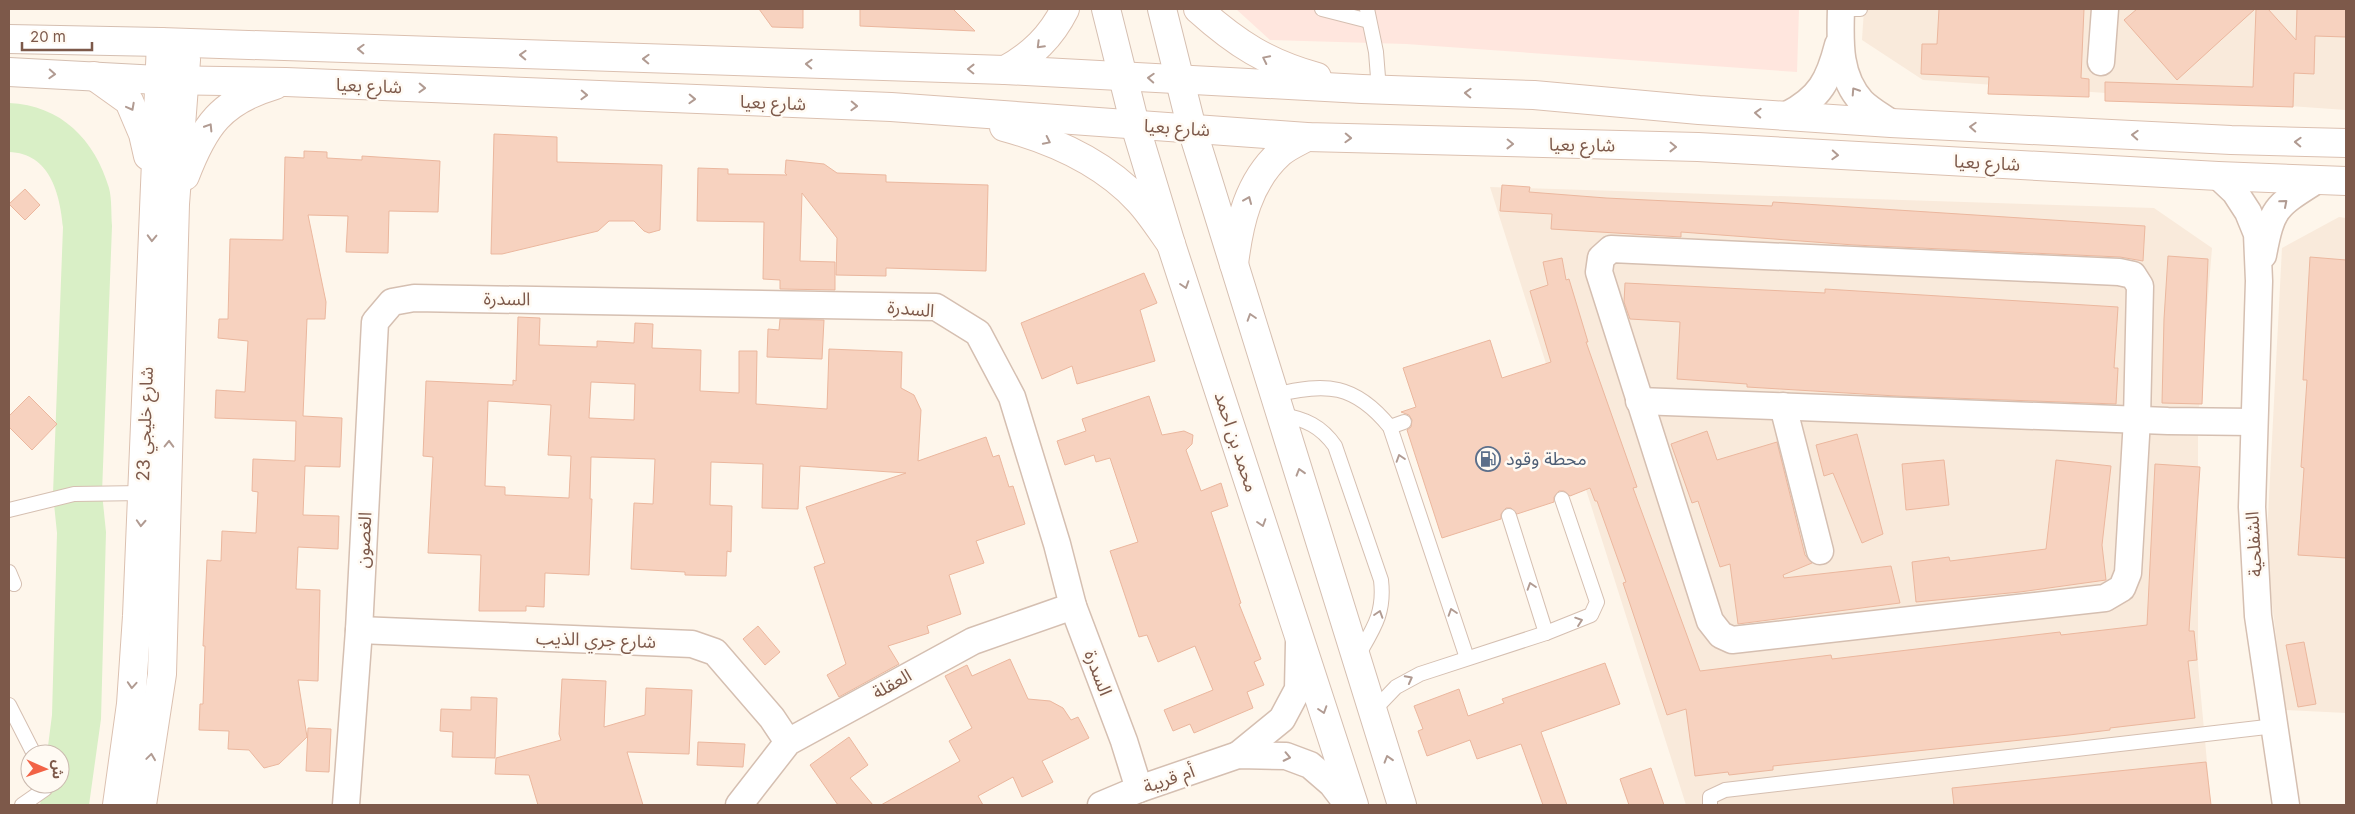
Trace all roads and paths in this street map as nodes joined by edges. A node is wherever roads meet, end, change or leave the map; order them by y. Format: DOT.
graph roads {
  1 [pos="1065,9"];
  2 [pos="1106,9"];
  3 [pos="1162,9"];
  4 [pos="1198,9"];
  5 [pos="1322,9"];
  6 [pos="1841,9"];
  7 [pos="1860,9"];
  8 [pos="2105,9"];
  9 [pos="1368,15"];
  10 [pos="1840,37"];
  11 [pos="9,40"];
  12 [pos="174,43"];
  13 [pos="2101,62"];
  14 [pos="1005,70"];
  15 [pos="9,72"];
  16 [pos="94,76"];
  17 [pos="1122,77"];
  18 [pos="171,79"];
  19 [pos="1179,80"];
  20 [pos="286,82"];
  21 [pos="1371,90"];
  22 [pos="950,112"];
  23 [pos="1787,115"];
  24 [pos="1891,123"];
  25 [pos="1135,125"];
  26 [pos="1192,129"];
  27 [pos="1307,137"];
  28 [pos="2346,143"];
  29 [pos="2218,176"];
  30 [pos="2317,180"];
  31 [pos="2346,181"];
  32 [pos="164,197"];
  33 [pos="1171,244"];
  34 [pos="1234,264"];
  35 [pos="2259,281"];
  36 [pos="414,298"];
  37 [pos="1639,401"];
  38 [pos="1278,405"];
  39 [pos="1783,406"];
  40 [pos="2137,419"];
  41 [pos="1404,422"];
  42 [pos="2253,422"];
  43 [pos="1390,427"];
  44 [pos="156,493"];
  45 [pos="1562,499"];
  46 [pos="9,510"];
  47 [pos="1509,516"];
  48 [pos="1820,551"];
  49 [pos="1074,606"];
  50 [pos="359,630"];
  51 [pos="1546,633"];
  52 [pos="1299,636"];
  53 [pos="1357,658"];
  54 [pos="1467,658"];
  55 [pos="9,705"];
  56 [pos="1373,711"];
  57 [pos="2275,726"];
  58 [pos="788,742"];
  59 [pos="29,744"];
  60 [pos="1238,755"];
  61 [pos="1139,789"];
  62 [pos="38,794"];
  63 [pos="22,805"];
  64 [pos="117,805"];
  65 [pos="142,805"];
  66 [pos="346,805"];
  67 [pos="739,805"];
  68 [pos="1101,805"];
  69 [pos="1348,805"];
  70 [pos="1354,805"];
  71 [pos="1402,805"];
  72 [pos="1710,805"];
  73 [pos="2286,805"];
  1 -- 14 [label="main road, one-way"];
  2 -- 17 [label="main road, محمد بن احمد"];
  3 -- 19 [label="main road"];
  21 -- 4 [label="main road, one-way"];
  5 -- 9 [label="lane"];
  6 -- 7 [label="lane"];
  6 -- 10 [label="street"];
  8 -- 13 [label="street"];
  9 -- 21 [label="lane"];
  10 -- 23 [label="street"];
  24 -- 10 [label="street, one-way"];
  11 -- 12 [label="main road, شارع بعيا"];
  14 -- 12 [label="main road, شارع بعيا, one-way"];
  12 -- 18 [label="main road, شارع خليجي 23"];
  14 -- 17 [label="main road, شارع بعيا"];
  15 -- 16 [label="main road, شارع بعيا, one-way"];
  16 -- 18 [label="main road, شارع بعيا"];
  16 -- 32 [label="main road, one-way"];
  19 -- 17 [label="main road, شارع بعيا, one-way"];
  17 -- 25 [label="main road, محمد بن احمد"];
  18 -- 20 [label="main road, شارع بعيا"];
  18 -- 32 [label="main road, شارع خليجي 23"];
  19 -- 21 [label="main road, شارع بعيا"];
  19 -- 26 [label="main road"];
  20 -- 22 [label="main road, شارع بعيا, one-way"];
  32 -- 20 [label="main road, one-way"];
  23 -- 21 [label="main road, شارع بعيا, one-way"];
  22 -- 25 [label="main road, شارع بعيا"];
  22 -- 33 [label="main road, one-way"];
  23 -- 24 [label="main road, شارع بعيا"];
  28 -- 24 [label="main road, شارع بعيا, one-way"];
  25 -- 26 [label="main road, شارع بعيا"];
  25 -- 33 [label="main road, محمد بن احمد"];
  26 -- 27 [label="main road, شارع بعيا"];
  26 -- 34 [label="main road"];
  27 -- 29 [label="main road, شارع بعيا, one-way"];
  34 -- 27 [label="main road, one-way"];
  29 -- 30 [label="main road, شارع بعيا"];
  29 -- 35 [label="street, الشفلحية"];
  30 -- 31 [label="main road, شارع بعيا"];
  35 -- 30 [label="street, الشفلحية, one-way"];
  32 -- 44 [label="main road, شارع خليجي 23"];
  33 -- 52 [label="main road, محمد بن احمد, one-way"];
  38 -- 34 [label="main road, one-way"];
  35 -- 42 [label="street, الشفلحية"];
  36 -- 49 [label="street, السدرة"];
  36 -- 50 [label="street, الغصون"];
  37 -- 39 [label="street"];
  37 -- 40 [label="street"];
  37 -- 40 [label="street"];
  38 -- 43 [label="lane"];
  53 -- 38 [label="main road, one-way"];
  53 -- 38 [label="lane, one-way"];
  39 -- 40 [label="street"];
  39 -- 48 [label="street"];
  40 -- 42 [label="street"];
  41 -- 43 [label="lane"];
  42 -- 57 [label="street, الشفلحية"];
  54 -- 43 [label="lane, one-way"];
  44 -- 46 [label="lane"];
  44 -- 64 [label="main road, شارع خليجي 23, one-way"];
  65 -- 44 [label="main road, شارع خليجي 23, one-way"];
  51 -- 45 [label="lane, one-way"];
  51 -- 47 [label="lane, one-way"];
  49 -- 58 [label="street, العقلة"];
  49 -- 61 [label="street, السدرة"];
  50 -- 58 [label="street, شارع جري الذيب"];
  50 -- 66 [label="street, الغصون"];
  51 -- 54 [label="lane"];
  52 -- 60 [label="street, أم قريبة"];
  52 -- 70 [label="main road, محمد بن احمد, one-way"];
  53 -- 56 [label="main road"];
  56 -- 54 [label="lane, one-way"];
  55 -- 59 [label="lane"];
  71 -- 56 [label="main road, one-way"];
  57 -- 72 [label="lane"];
  57 -- 73 [label="street, الشفلحية"];
  58 -- 67 [label="street, العقلة"];
  60 -- 61 [label="street, أم قريبة"];
  60 -- 69 [label="street, أم قريبة, one-way"];
  61 -- 68 [label="street, أم قريبة"];
  62 -- 63 [label="lane"];
}
